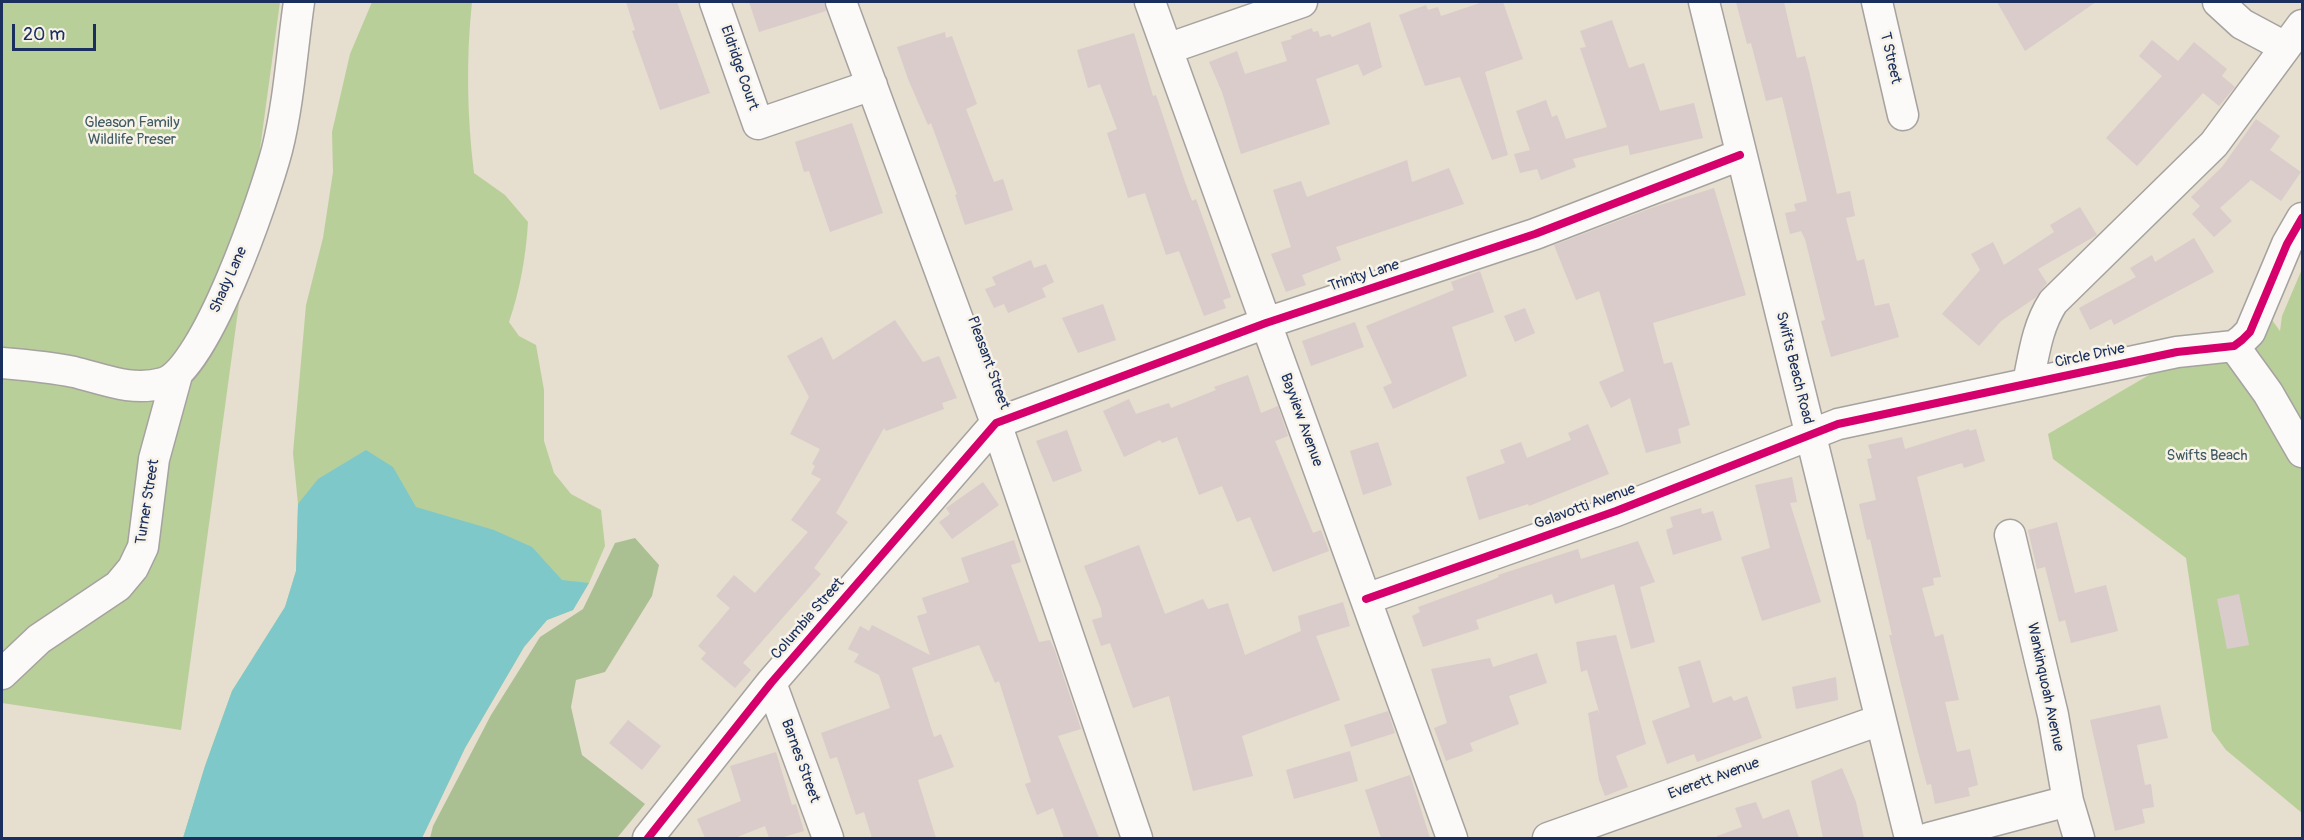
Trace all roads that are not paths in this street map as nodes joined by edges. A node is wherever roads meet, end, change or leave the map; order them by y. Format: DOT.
graph roads {
  1 [pos="298,2"];
  2 [pos="715,2"];
  3 [pos="842,2"];
  4 [pos="1150,2"];
  5 [pos="1302,2"];
  6 [pos="1704,2"];
  7 [pos="1877,2"];
  8 [pos="2218,2"];
  9 [pos="2294,36"];
  10 [pos="1167,49"];
  11 [pos="872,85"];
  12 [pos="1903,115"];
  13 [pos="1740,155"];
  14 [pos="2302,218"];
  15 [pos="1266,323"];
  16 [pos="2234,346"];
  17 [pos="2,363"];
  18 [pos="177,375"];
  19 [pos="2028,383"];
  20 [pos="996,423"];
  21 [pos="1811,435"];
  22 [pos="2302,452"];
  23 [pos="2010,535"];
  24 [pos="1366,599"];
  25 [pos="2,674"];
  26 [pos="771,683"];
  27 [pos="1881,720"];
  28 [pos="2068,801"];
  29 [pos="648,838"];
  30 [pos="828,838"];
  31 [pos="1137,838"];
  32 [pos="1452,838"];
  33 [pos="1548,838"];
  34 [pos="1910,838"];
  35 [pos="1929,838"];
  36 [pos="2079,838"];
  1 -- 18 [label="street, Shady Lane"];
  2 -- 11 [label="street, Eldridge Court"];
  3 -- 11 [label="street, Pleasant Street"];
  4 -- 10 [label="street, Bayview Avenue"];
  5 -- 10 [label="street"];
  6 -- 13 [label="street, Swifts Beach Road"];
  7 -- 12 [label="street, T Street"];
  8 -- 9 [label="street"];
  9 -- 19 [label="street, Circle Drive"];
  10 -- 15 [label="street, Bayview Avenue"];
  11 -- 20 [label="street, Pleasant Street"];
  13 -- 15 [label="street, Trinity Lane"];
  13 -- 21 [label="street, Swifts Beach Road"];
  14 -- 16 [label="street"];
  15 -- 20 [label="street, Trinity Lane"];
  15 -- 24 [label="street, Bayview Avenue"];
  16 -- 19 [label="street, Circle Drive"];
  16 -- 22 [label="street"];
  17 -- 18 [label="street"];
  18 -- 25 [label="street, Turner Street"];
  19 -- 21 [label="street, Circle Drive"];
  20 -- 26 [label="street, Columbia Street"];
  20 -- 31 [label="street, Pleasant Street"];
  21 -- 24 [label="street, Galavotti Avenue"];
  21 -- 27 [label="street, Swifts Beach Road"];
  23 -- 28 [label="street, Wankinquoah Avenue"];
  24 -- 32 [label="street, Bayview Avenue"];
  26 -- 29 [label="street, Columbia Street"];
  26 -- 30 [label="street, Barnes Street"];
  27 -- 33 [label="street, Everett Avenue"];
  27 -- 34 [label="street, Swifts Beach Road"];
  28 -- 35 [label="street"];
  28 -- 36 [label="street, Wankinquoah Avenue"];
}
